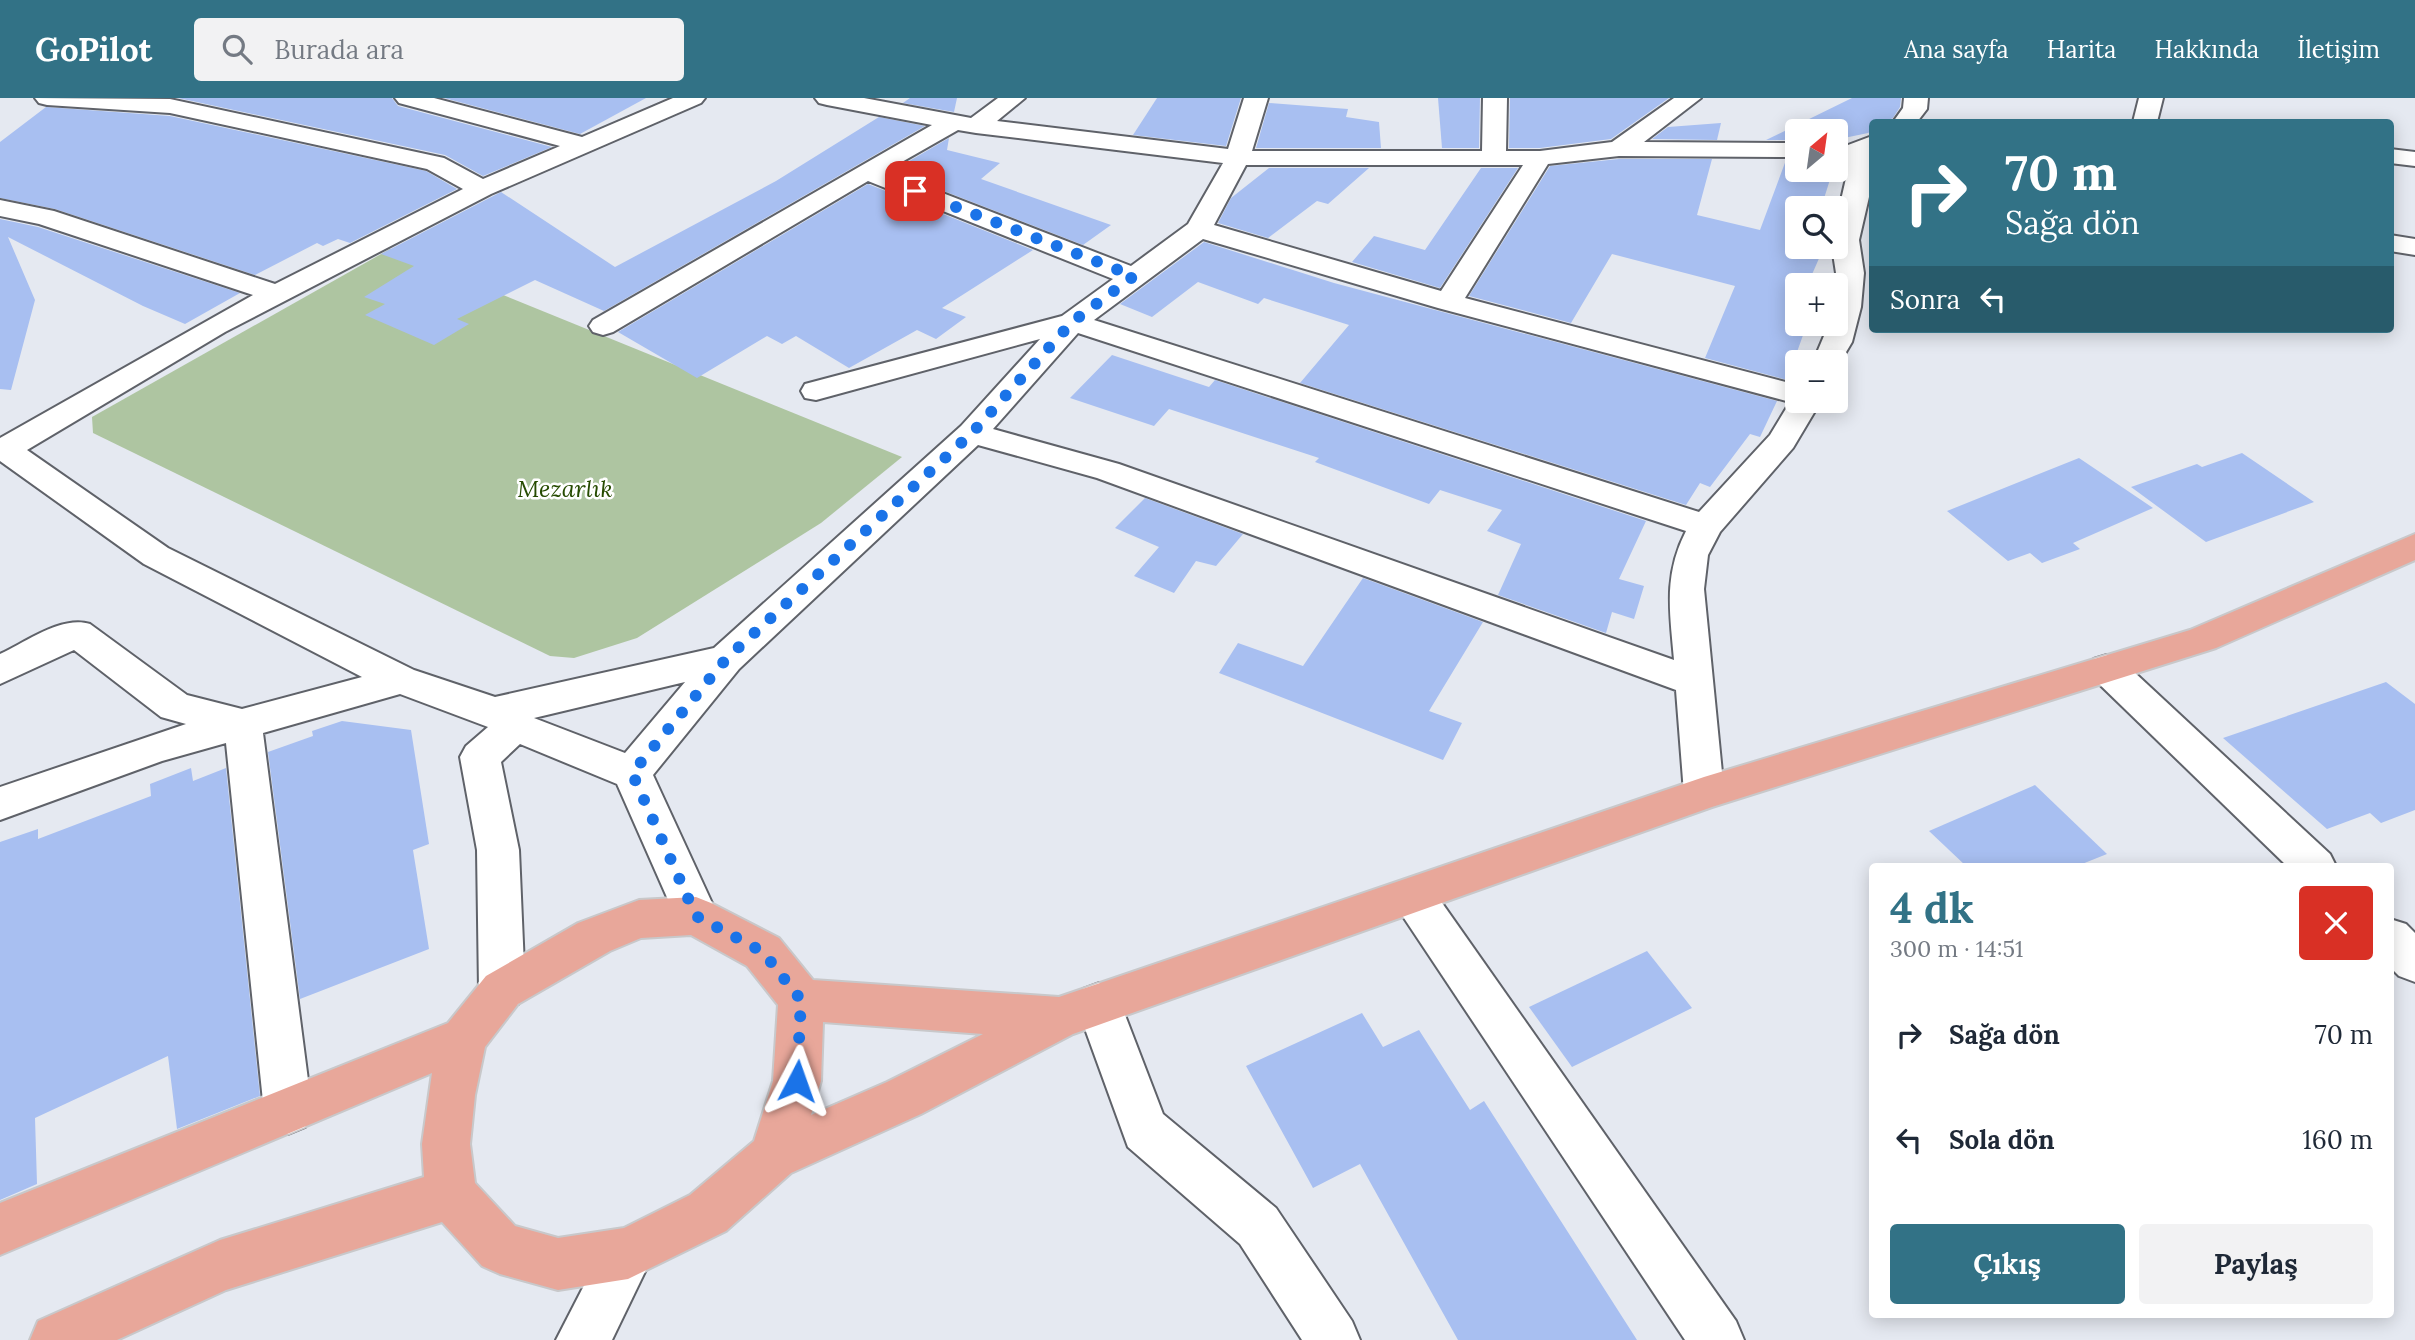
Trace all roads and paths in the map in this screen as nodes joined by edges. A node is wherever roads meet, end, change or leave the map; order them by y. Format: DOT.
graph roads {
  1 [pos="47,98"];
  2 [pos="407,98"];
  3 [pos="693,98"];
  4 [pos="827,98"];
  5 [pos="1013,98"];
  6 [pos="1256,98"];
  7 [pos="1495,98"];
  8 [pos="1689,98"];
  9 [pos="1916,98"];
  10 [pos="2151,98"];
  11 [pos="1907,119"];
  12 [pos="2146,119"];
  13 [pos="965,124"];
  14 [pos="583,145"];
  15 [pos="1619,149"];
  16 [pos="1859,149"];
  17 [pos="1785,150"];
  18 [pos="1494,156"];
  19 [pos="2394,156"];
  20 [pos="1238,158"];
  21 [pos="1540,158"];
  22 [pos="2415,159"];
  23 [pos="866,172"];
  24 [pos="482,189"];
  25 [pos="0,208"];
  26 [pos="1199,229"];
  27 [pos="2394,244"];
  28 [pos="2415,247"];
  29 [pos="1134,276"];
  30 [pos="277,294"];
  31 [pos="1448,302"];
  32 [pos="1072,322"];
  33 [pos="603,326"];
  34 [pos="1835,350"];
  35 [pos="816,391"];
  36 [pos="1785,391"];
  37 [pos="1799,413"];
  38 [pos="972,433"];
  39 [pos="3,452"];
  40 [pos="1706,526"];
  41 [pos="2415,546"];
  42 [pos="726,659"];
  43 [pos="2107,668"];
  44 [pos="0,670"];
  45 [pos="401,680"];
  46 [pos="1695,681"];
  47 [pos="505,719"];
  48 [pos="243,724"];
  49 [pos="632,773"];
  50 [pos="1704,793"];
  51 [pos="0,804"];
  52 [pos="2312,863"];
  53 [pos="1413,896"];
  54 [pos="696,916"];
  55 [pos="2394,943"];
  56 [pos="2415,962"];
  57 [pos="502,990"];
  58 [pos="801,1000"];
  59 [pos="1079,1011"];
  60 [pos="464,1038"];
  61 [pos="288,1111"];
  62 [pos="774,1156"];
  63 [pos="451,1194"];
  64 [pos="0,1230"];
  65 [pos="628,1253"];
  66 [pos="57,1340"];
  67 [pos="583,1340"];
  68 [pos="1333,1340"];
  69 [pos="1717,1340"];
  1 -- 24 [label="street"];
  2 -- 14 [label="street"];
  3 -- 14 [label="street"];
  4 -- 13 [label="street"];
  5 -- 13 [label="street"];
  6 -- 20 [label="street"];
  7 -- 18 [label="street"];
  8 -- 15 [label="street"];
  9 -- 11 [label="street"];
  10 -- 12 [label="street"];
  13 -- 20 [label="street"];
  13 -- 23 [label="street"];
  14 -- 24 [label="street"];
  15 -- 17 [label="street"];
  15 -- 21 [label="street"];
  16 -- 34 [label="street"];
  18 -- 20 [label="street"];
  18 -- 21 [label="street"];
  19 -- 22 [label="street"];
  20 -- 26 [label="street"];
  21 -- 31 [label="street"];
  23 -- 29 [label="street"];
  23 -- 33 [label="street"];
  24 -- 30 [label="street"];
  25 -- 30 [label="street"];
  26 -- 29 [label="street"];
  26 -- 31 [label="street"];
  27 -- 28 [label="street"];
  29 -- 32 [label="street"];
  30 -- 39 [label="street"];
  31 -- 36 [label="street"];
  32 -- 35 [label="street"];
  32 -- 38 [label="street"];
  32 -- 40 [label="street"];
  37 -- 40 [label="street"];
  38 -- 42 [label="street"];
  38 -- 46 [label="street"];
  39 -- 45 [label="street"];
  40 -- 46 [label="street"];
  41 -- 43 [label="main road"];
  42 -- 47 [label="street"];
  42 -- 49 [label="street"];
  43 -- 50 [label="main road"];
  43 -- 52 [label="street"];
  44 -- 48 [label="street"];
  45 -- 47 [label="street"];
  45 -- 48 [label="street"];
  46 -- 50 [label="street"];
  47 -- 49 [label="street"];
  47 -- 57 [label="street"];
  48 -- 51 [label="street"];
  48 -- 61 [label="street"];
  49 -- 54 [label="street"];
  50 -- 53 [label="main road"];
  53 -- 59 [label="main road"];
  53 -- 69 [label="street"];
  54 -- 57 [label="main road"];
  54 -- 58 [label="main road"];
  55 -- 56 [label="street"];
  57 -- 60 [label="main road"];
  58 -- 59 [label="main road"];
  58 -- 62 [label="main road"];
  59 -- 62 [label="main road"];
  59 -- 68 [label="street"];
  60 -- 61 [label="main road"];
  60 -- 63 [label="main road"];
  61 -- 64 [label="main road"];
  62 -- 65 [label="main road"];
  63 -- 65 [label="main road"];
  63 -- 66 [label="main road"];
  65 -- 67 [label="street"];
}
